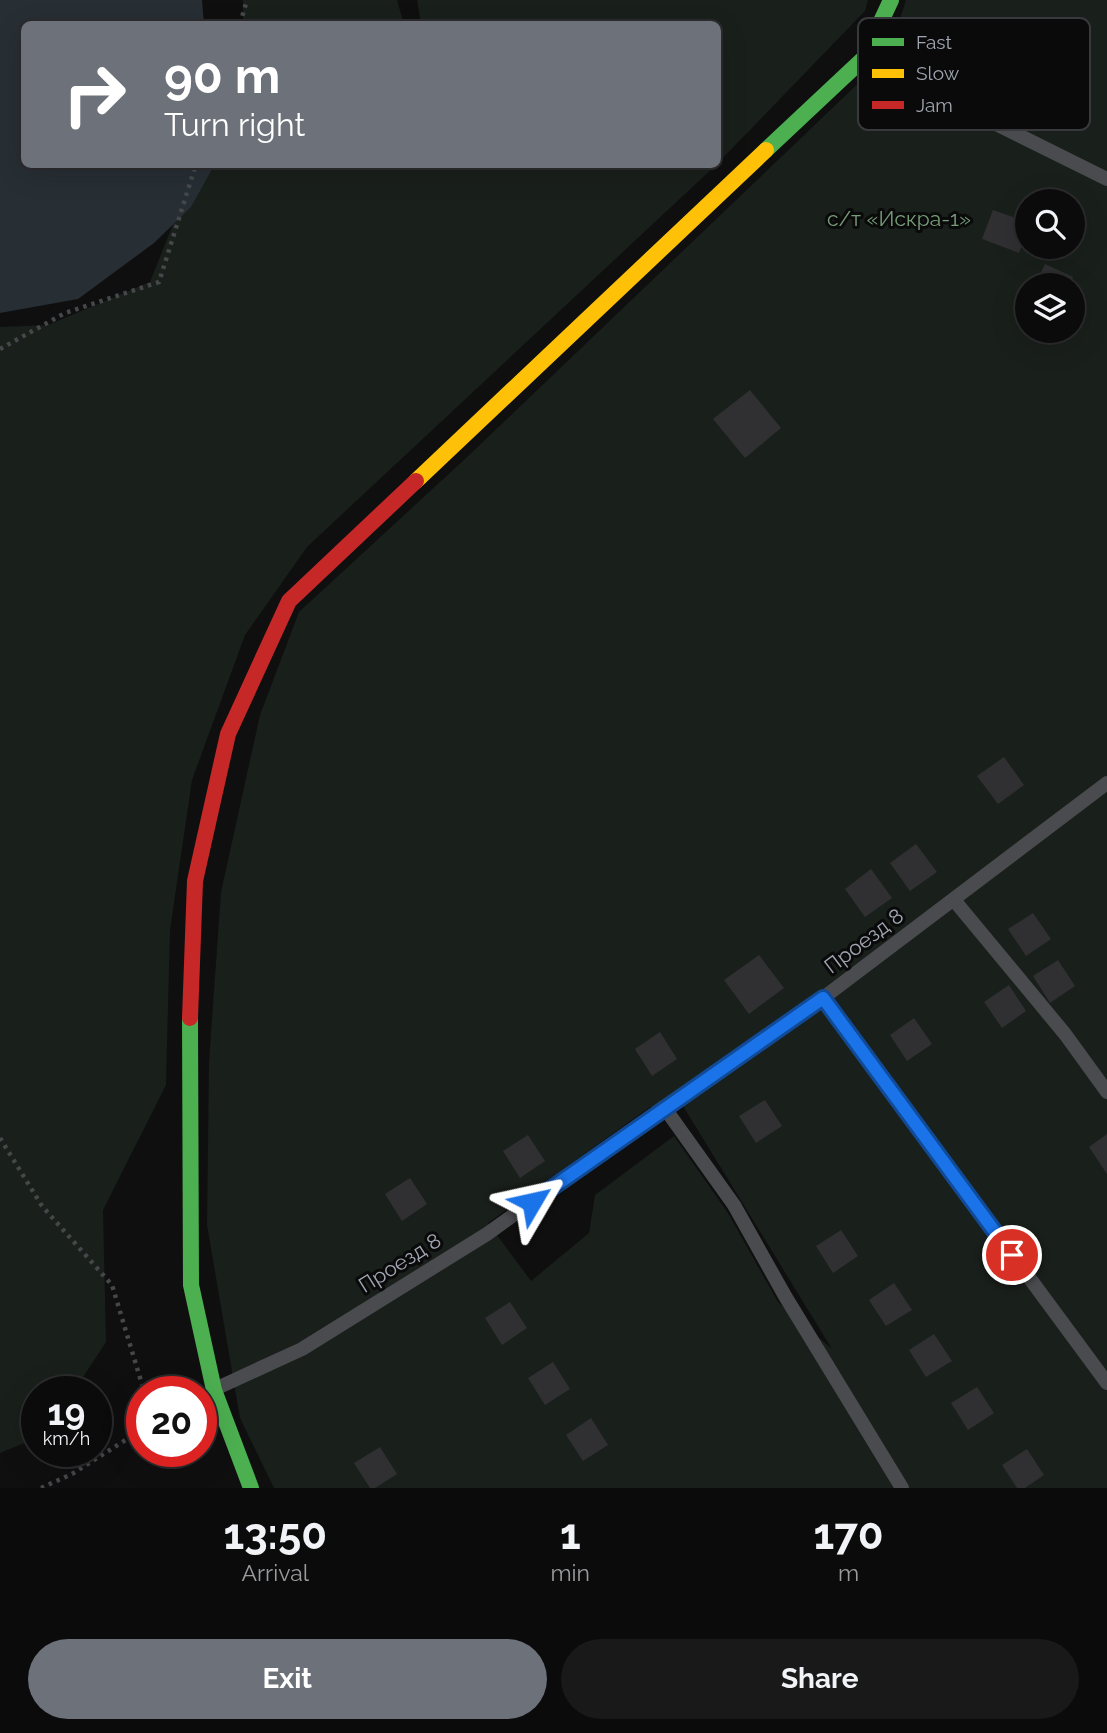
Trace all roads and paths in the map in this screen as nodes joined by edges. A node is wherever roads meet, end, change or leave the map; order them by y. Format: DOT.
graph roads {
  1 [pos="247,0"];
  2 [pos="891,0"];
  3 [pos="882,18"];
  4 [pos="241,21"];
  5 [pos="858,63"];
  6 [pos="1008,130"];
  7 [pos="195,168"];
  8 [pos="1107,179"];
  9 [pos="0,349"];
  10 [pos="1107,783"];
  11 [pos="954,900"];
  12 [pos="823,998"];
  13 [pos="1107,1092"];
  14 [pos="664,1107"];
  15 [pos="0,1138"];
  16 [pos="139,1376"];
  17 [pos="211,1376"];
  18 [pos="1107,1383"];
  19 [pos="217,1389"];
  20 [pos="217,1398"];
  21 [pos="126,1440"];
  22 [pos="41,1488"];
  23 [pos="251,1488"];
  24 [pos="902,1488"];
  1 -- 4 [label="path"];
  2 -- 3 [label="street"];
  5 -- 17 [label="street"];
  6 -- 8 [label="lane"];
  7 -- 9 [label="path"];
  10 -- 11 [label="lane, Проезд 8"];
  11 -- 12 [label="lane, Проезд 8"];
  11 -- 13 [label="lane"];
  12 -- 14 [label="lane, Проезд 8"];
  12 -- 18 [label="lane"];
  14 -- 19 [label="lane, Проезд 8"];
  14 -- 24 [label="lane"];
  15 -- 16 [label="path"];
  20 -- 23 [label="street"];
  21 -- 22 [label="path"];
}
